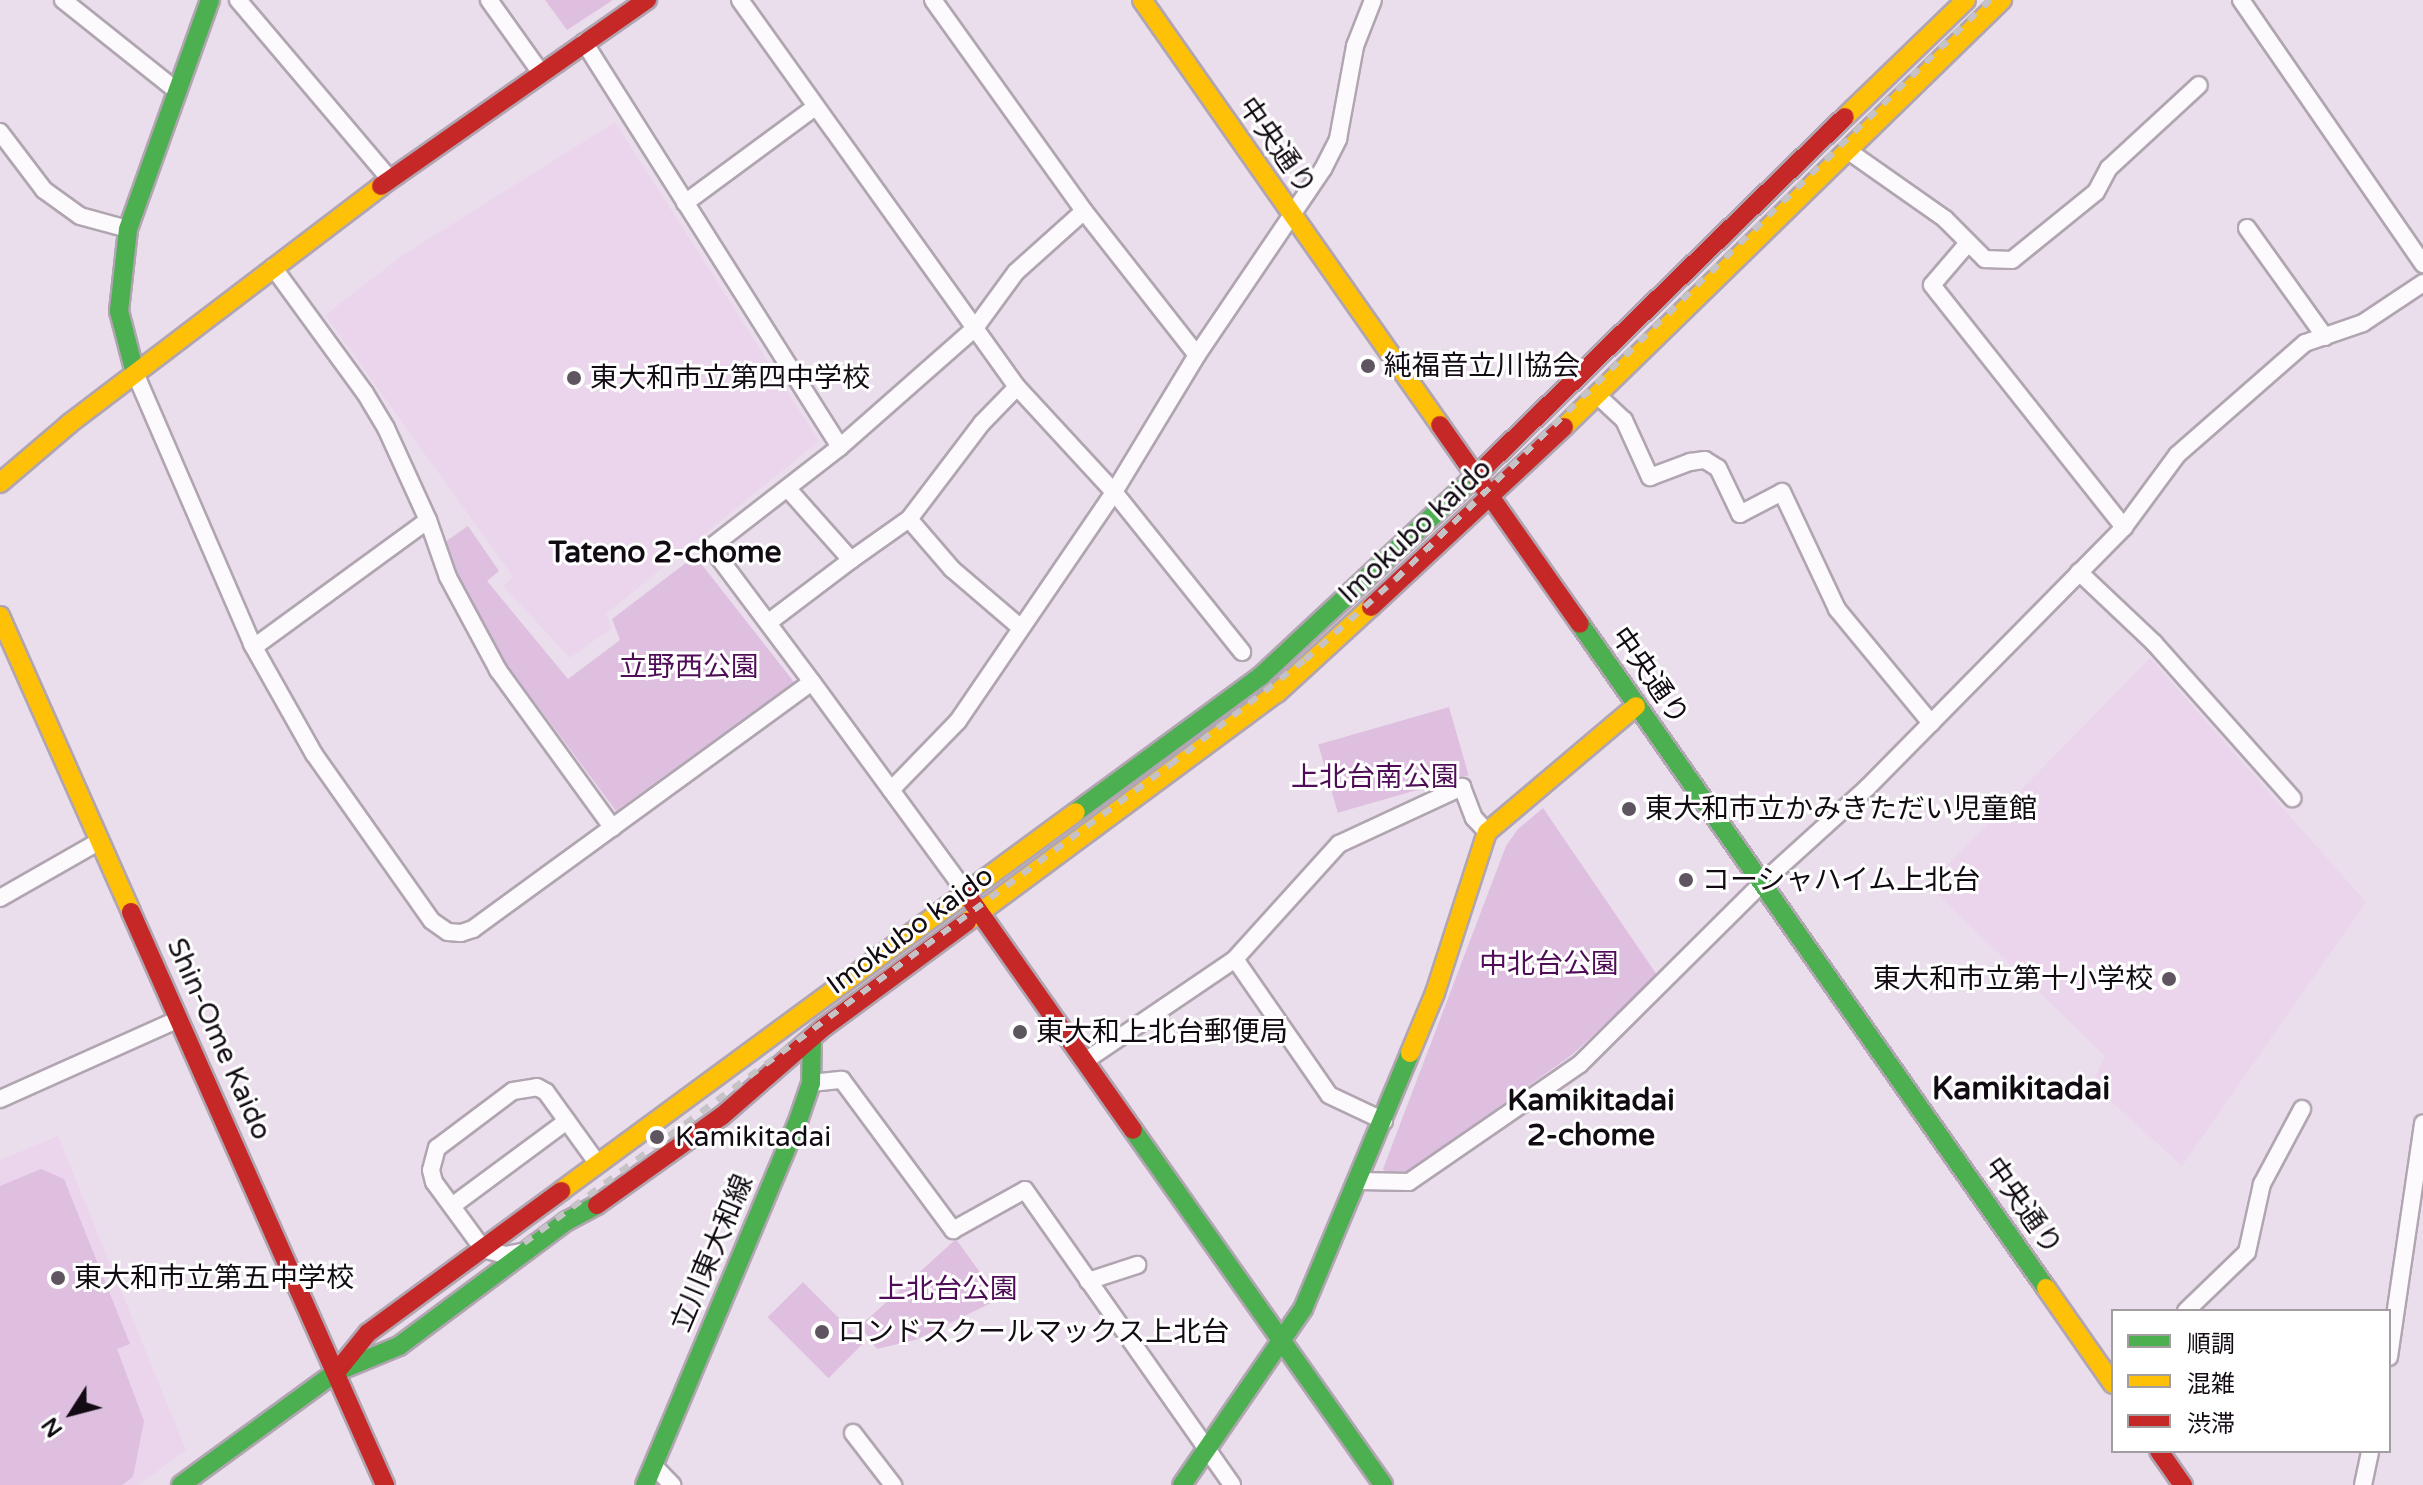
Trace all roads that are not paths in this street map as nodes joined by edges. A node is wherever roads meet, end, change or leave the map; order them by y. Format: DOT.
graph roads {
  1 [pos="63,0"];
  2 [pos="210,0"];
  3 [pos="238,0"];
  4 [pos="647,0"];
  5 [pos="740,0"];
  6 [pos="933,0"];
  7 [pos="1142,0"];
  8 [pos="1373,0"];
  9 [pos="1966,0"];
  10 [pos="2002,0"];
  11 [pos="2241,0"];
  12 [pos="497,3"];
  13 [pos="584,42"];
  14 [pos="541,73"];
  15 [pos="2199,85"];
  16 [pos="177,91"];
  17 [pos="815,107"];
  18 [pos="0,132"];
  19 [pos="1847,150"];
  20 [pos="390,179"];
  21 [pos="685,203"];
  22 [pos="1084,211"];
  23 [pos="1290,214"];
  24 [pos="2247,228"];
  25 [pos="128,229"];
  26 [pos="1968,243"];
  27 [pos="2423,264"];
  28 [pos="273,267"];
  29 [pos="2423,283"];
  30 [pos="975,328"];
  31 [pos="2325,337"];
  32 [pos="1197,355"];
  33 [pos="135,373"];
  34 [pos="1017,387"];
  35 [pos="1597,395"];
  36 [pos="840,447"];
  37 [pos="1477,476"];
  38 [pos="0,483"];
  39 [pos="788,489"];
  40 [pos="1114,492"];
  41 [pos="1492,498"];
  42 [pos="909,519"];
  43 [pos="428,520"];
  44 [pos="2124,527"];
  45 [pos="851,560"];
  46 [pos="2079,572"];
  47 [pos="0,616"];
  48 [pos="769,622"];
  49 [pos="1020,627"];
  50 [pos="254,647"];
  51 [pos="1242,652"];
  52 [pos="812,682"];
  53 [pos="1636,706"];
  54 [pos="1931,723"];
  55 [pos="891,790"];
  56 [pos="2292,798"];
  57 [pos="613,828"];
  58 [pos="1487,832"];
  59 [pos="100,841"];
  60 [pos="1761,884"];
  61 [pos="967,894"];
  62 [pos="0,898"];
  63 [pos="981,913"];
  64 [pos="1235,959"];
  65 [pos="797,1018"];
  66 [pos="179,1019"];
  67 [pos="812,1039"];
  68 [pos="1085,1061"];
  69 [pos="811,1083"];
  70 [pos="0,1099"];
  71 [pos="2302,1109"];
  72 [pos="567,1121"];
  73 [pos="1384,1121"];
  74 [pos="2423,1123"];
  75 [pos="598,1164"];
  76 [pos="1360,1181"];
  77 [pos="452,1206"];
  78 [pos="483,1249"];
  79 [pos="530,1249"];
  80 [pos="1137,1265"];
  81 [pos="1088,1281"];
  82 [pos="2188,1309"];
  83 [pos="1283,1343"];
  84 [pos="2391,1343"];
  85 [pos="336,1372"];
  86 [pos="2111,1380"];
  87 [pos="853,1433"];
  88 [pos="1208,1450"];
  89 [pos="2160,1453"];
  90 [pos="2370,1453"];
  91 [pos="653,1465"];
  92 [pos="181,1485"];
  93 [pos="385,1485"];
  94 [pos="645,1485"];
  95 [pos="672,1485"];
  96 [pos="893,1485"];
  97 [pos="1182,1485"];
  98 [pos="1232,1485"];
  99 [pos="1383,1485"];
  100 [pos="2183,1485"];
  101 [pos="2363,1485"];
  1 -- 16 [label="street"];
  2 -- 16 [label="main road"];
  3 -- 20 [label="street"];
  4 -- 13 [label="main road"];
  5 -- 17 [label="street"];
  6 -- 22 [label="street"];
  7 -- 23 [label="main road, 中央通り"];
  8 -- 23 [label="street"];
  9 -- 37 [label="main road, Imokubo kaido"];
  10 -- 19 [label="main road, Imokubo kaido"];
  11 -- 27 [label="street"];
  12 -- 14 [label="street"];
  13 -- 14 [label="main road"];
  13 -- 21 [label="street"];
  14 -- 20 [label="main road"];
  15 -- 26 [label="street"];
  16 -- 25 [label="main road"];
  17 -- 21 [label="street"];
  17 -- 30 [label="street"];
  18 -- 25 [label="street"];
  19 -- 26 [label="street"];
  19 -- 35 [label="main road, Imokubo kaido"];
  20 -- 28 [label="main road"];
  21 -- 36 [label="street"];
  22 -- 30 [label="street"];
  22 -- 32 [label="street"];
  23 -- 32 [label="street"];
  23 -- 37 [label="main road, 中央通り"];
  24 -- 31 [label="street"];
  25 -- 33 [label="main road"];
  26 -- 44 [label="street"];
  28 -- 33 [label="main road"];
  28 -- 43 [label="street"];
  29 -- 31 [label="street"];
  30 -- 34 [label="street"];
  30 -- 36 [label="street"];
  31 -- 44 [label="street"];
  32 -- 40 [label="street"];
  33 -- 38 [label="main road"];
  33 -- 50 [label="street"];
  34 -- 40 [label="street"];
  34 -- 42 [label="street"];
  35 -- 41 [label="main road, Imokubo kaido"];
  35 -- 54 [label="street"];
  36 -- 39 [label="street"];
  37 -- 41 [label="main road, 中央通り"];
  37 -- 61 [label="main road, Imokubo kaido"];
  39 -- 45 [label="street"];
  39 -- 48 [label="street"];
  40 -- 49 [label="street"];
  40 -- 51 [label="street"];
  41 -- 53 [label="main road, 中央通り"];
  41 -- 63 [label="main road, Imokubo kaido"];
  42 -- 45 [label="street"];
  42 -- 49 [label="street"];
  43 -- 50 [label="street"];
  43 -- 57 [label="street"];
  44 -- 46 [label="street"];
  45 -- 48 [label="street"];
  46 -- 54 [label="street"];
  46 -- 56 [label="street"];
  47 -- 59 [label="main road, Shin-Ome Kaido"];
  48 -- 52 [label="street"];
  49 -- 55 [label="street"];
  50 -- 57 [label="street"];
  52 -- 55 [label="street"];
  52 -- 57 [label="street"];
  53 -- 58 [label="main road"];
  53 -- 60 [label="main road, 中央通り"];
  54 -- 60 [label="street"];
  55 -- 61 [label="street"];
  58 -- 64 [label="street"];
  58 -- 73 [label="main road"];
  59 -- 62 [label="street"];
  59 -- 66 [label="main road, Shin-Ome Kaido"];
  60 -- 76 [label="street"];
  60 -- 86 [label="main road, 中央通り"];
  61 -- 63 [label="main road"];
  61 -- 65 [label="main road, Imokubo kaido"];
  63 -- 67 [label="main road, Imokubo kaido"];
  63 -- 68 [label="main road"];
  64 -- 68 [label="street"];
  64 -- 73 [label="street"];
  65 -- 67 [label="main road"];
  65 -- 75 [label="main road, Imokubo kaido"];
  66 -- 70 [label="street"];
  66 -- 85 [label="main road, Shin-Ome Kaido"];
  67 -- 69 [label="main road, 立川東大和線"];
  67 -- 79 [label="main road, Imokubo kaido"];
  68 -- 83 [label="main road"];
  69 -- 81 [label="street"];
  69 -- 91 [label="main road, 立川東大和線"];
  71 -- 82 [label="street"];
  72 -- 75 [label="street"];
  72 -- 77 [label="street"];
  72 -- 77 [label="street"];
  73 -- 76 [label="main road"];
  74 -- 84 [label="street"];
  75 -- 78 [label="main road, Imokubo kaido"];
  76 -- 83 [label="main road"];
  77 -- 78 [label="street"];
  78 -- 79 [label="street"];
  78 -- 85 [label="main road, Imokubo kaido"];
  79 -- 85 [label="main road, Imokubo kaido"];
  80 -- 81 [label="street"];
  81 -- 88 [label="street"];
  83 -- 88 [label="main road"];
  83 -- 99 [label="main road"];
  85 -- 92 [label="main road, Imokubo kaido"];
  85 -- 93 [label="main road, Shin-Ome Kaido"];
  87 -- 96 [label="street"];
  88 -- 97 [label="main road"];
  88 -- 98 [label="street"];
  89 -- 100 [label="main road"];
  90 -- 101 [label="street"];
  91 -- 94 [label="main road, 立川東大和線"];
  91 -- 95 [label="street"];
}
